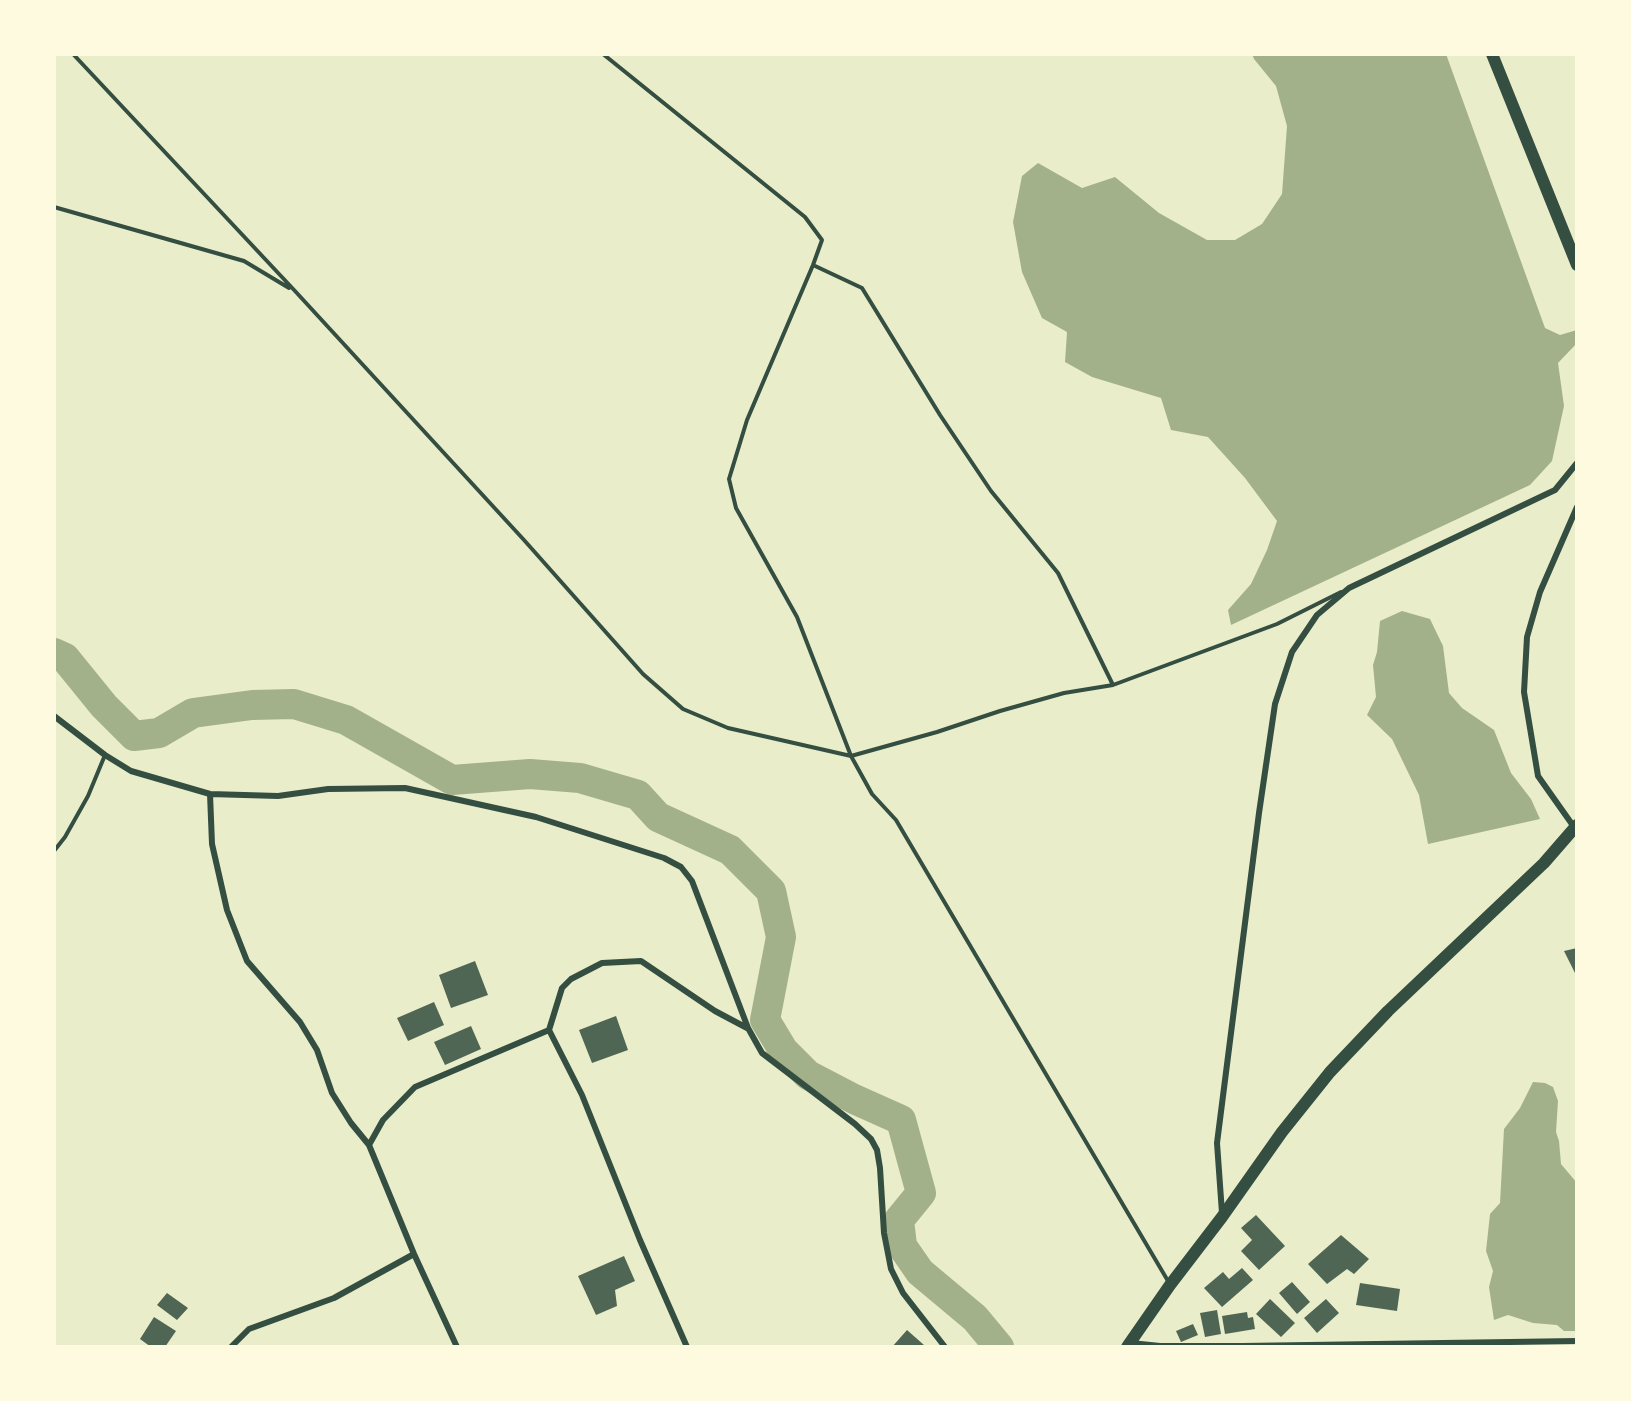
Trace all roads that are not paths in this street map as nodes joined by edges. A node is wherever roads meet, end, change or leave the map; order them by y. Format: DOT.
graph roads {
  1 [pos="73,54"];
  2 [pos="603,54"];
  3 [pos="1492,54"];
  4 [pos="54,207"];
  5 [pos="1577,265"];
  6 [pos="813,266"];
  7 [pos="295,291"];
  8 [pos="1577,463"];
  9 [pos="1577,507"];
  10 [pos="1349,588"];
  11 [pos="1113,685"];
  12 [pos="54,716"];
  13 [pos="105,755"];
  14 [pos="851,756"];
  15 [pos="210,794"];
  16 [pos="1576,828"];
  17 [pos="54,850"];
  18 [pos="748,1028"];
  19 [pos="549,1030"];
  20 [pos="369,1145"];
  21 [pos="1222,1216"];
  22 [pos="414,1254"];
  23 [pos="1170,1285"];
  24 [pos="1577,1341"];
  25 [pos="1129,1345"];
  26 [pos="1242,1346"];
  27 [pos="231,1347"];
  28 [pos="457,1347"];
  29 [pos="687,1347"];
  30 [pos="945,1347"];
  1 -- 7 [label="lane"];
  2 -- 6 [label="lane"];
  3 -- 5 [label="main road"];
  4 -- 7 [label="lane"];
  6 -- 11 [label="lane"];
  6 -- 14 [label="lane"];
  7 -- 14 [label="lane"];
  8 -- 10 [label="street"];
  9 -- 16 [label="street"];
  10 -- 11 [label="lane"];
  10 -- 21 [label="street"];
  11 -- 14 [label="lane"];
  12 -- 13 [label="street"];
  13 -- 15 [label="street"];
  13 -- 17 [label="lane"];
  14 -- 23 [label="lane"];
  15 -- 18 [label="street"];
  15 -- 20 [label="street"];
  16 -- 21 [label="main road"];
  18 -- 19 [label="street"];
  18 -- 30 [label="street"];
  19 -- 20 [label="street"];
  19 -- 29 [label="street"];
  20 -- 22 [label="street"];
  21 -- 23 [label="main road"];
  22 -- 27 [label="street"];
  22 -- 28 [label="street"];
  23 -- 25 [label="main road"];
  24 -- 26 [label="street"];
  25 -- 26 [label="street"];
}
